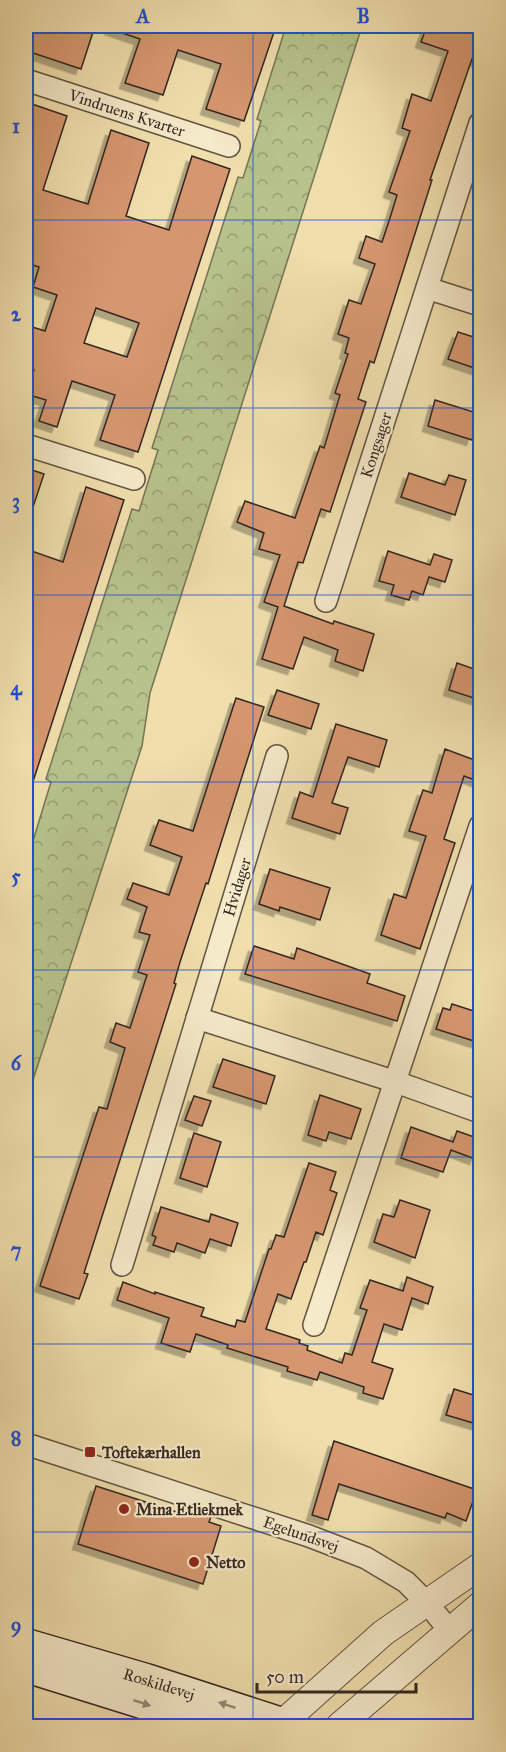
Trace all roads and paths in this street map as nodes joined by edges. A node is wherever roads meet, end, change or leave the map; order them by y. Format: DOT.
graph roads {
  1 [pos="26,80"];
  2 [pos="480,123"];
  3 [pos="229,146"];
  4 [pos="427,288"];
  5 [pos="480,304"];
  6 [pos="26,445"];
  7 [pos="134,479"];
  8 [pos="326,601"];
  9 [pos="277,756"];
  10 [pos="480,826"];
  11 [pos="197,1018"];
  12 [pos="396,1082"];
  13 [pos="480,1112"];
  14 [pos="122,1265"];
  15 [pos="314,1325"];
  16 [pos="26,1444"];
  17 [pos="480,1566"];
  18 [pos="427,1603"];
  19 [pos="480,1605"];
  20 [pos="450,1631"];
  21 [pos="26,1644"];
  22 [pos="26,1667"];
  23 [pos="26,1685"];
  24 [pos="150,1726"];
  25 [pos="214,1726"];
  26 [pos="284,1726"];
  27 [pos="339,1726"];
  1 -- 3 [label="street, Vindruens Kvarter"];
  2 -- 4 [label="street, Kongsager"];
  4 -- 5 [label="street"];
  4 -- 8 [label="street, Kongsager"];
  6 -- 7 [label="street"];
  9 -- 11 [label="street, Hvidager"];
  10 -- 12 [label="street"];
  11 -- 12 [label="street"];
  11 -- 14 [label="street, Hvidager"];
  12 -- 13 [label="street"];
  12 -- 15 [label="street"];
  16 -- 18 [label="street, Egelundsvej"];
  17 -- 18 [label="street"];
  18 -- 20 [label="street, Egelundsvej"];
  18 -- 26 [label="street"];
  19 -- 20 [label="street"];
  20 -- 27 [label="street"];
  26 -- 21 [label="main road, Roskildevej, one-way"];
  22 -- 25 [label="main road, one-way"];
  23 -- 24 [label="main road"];
}
